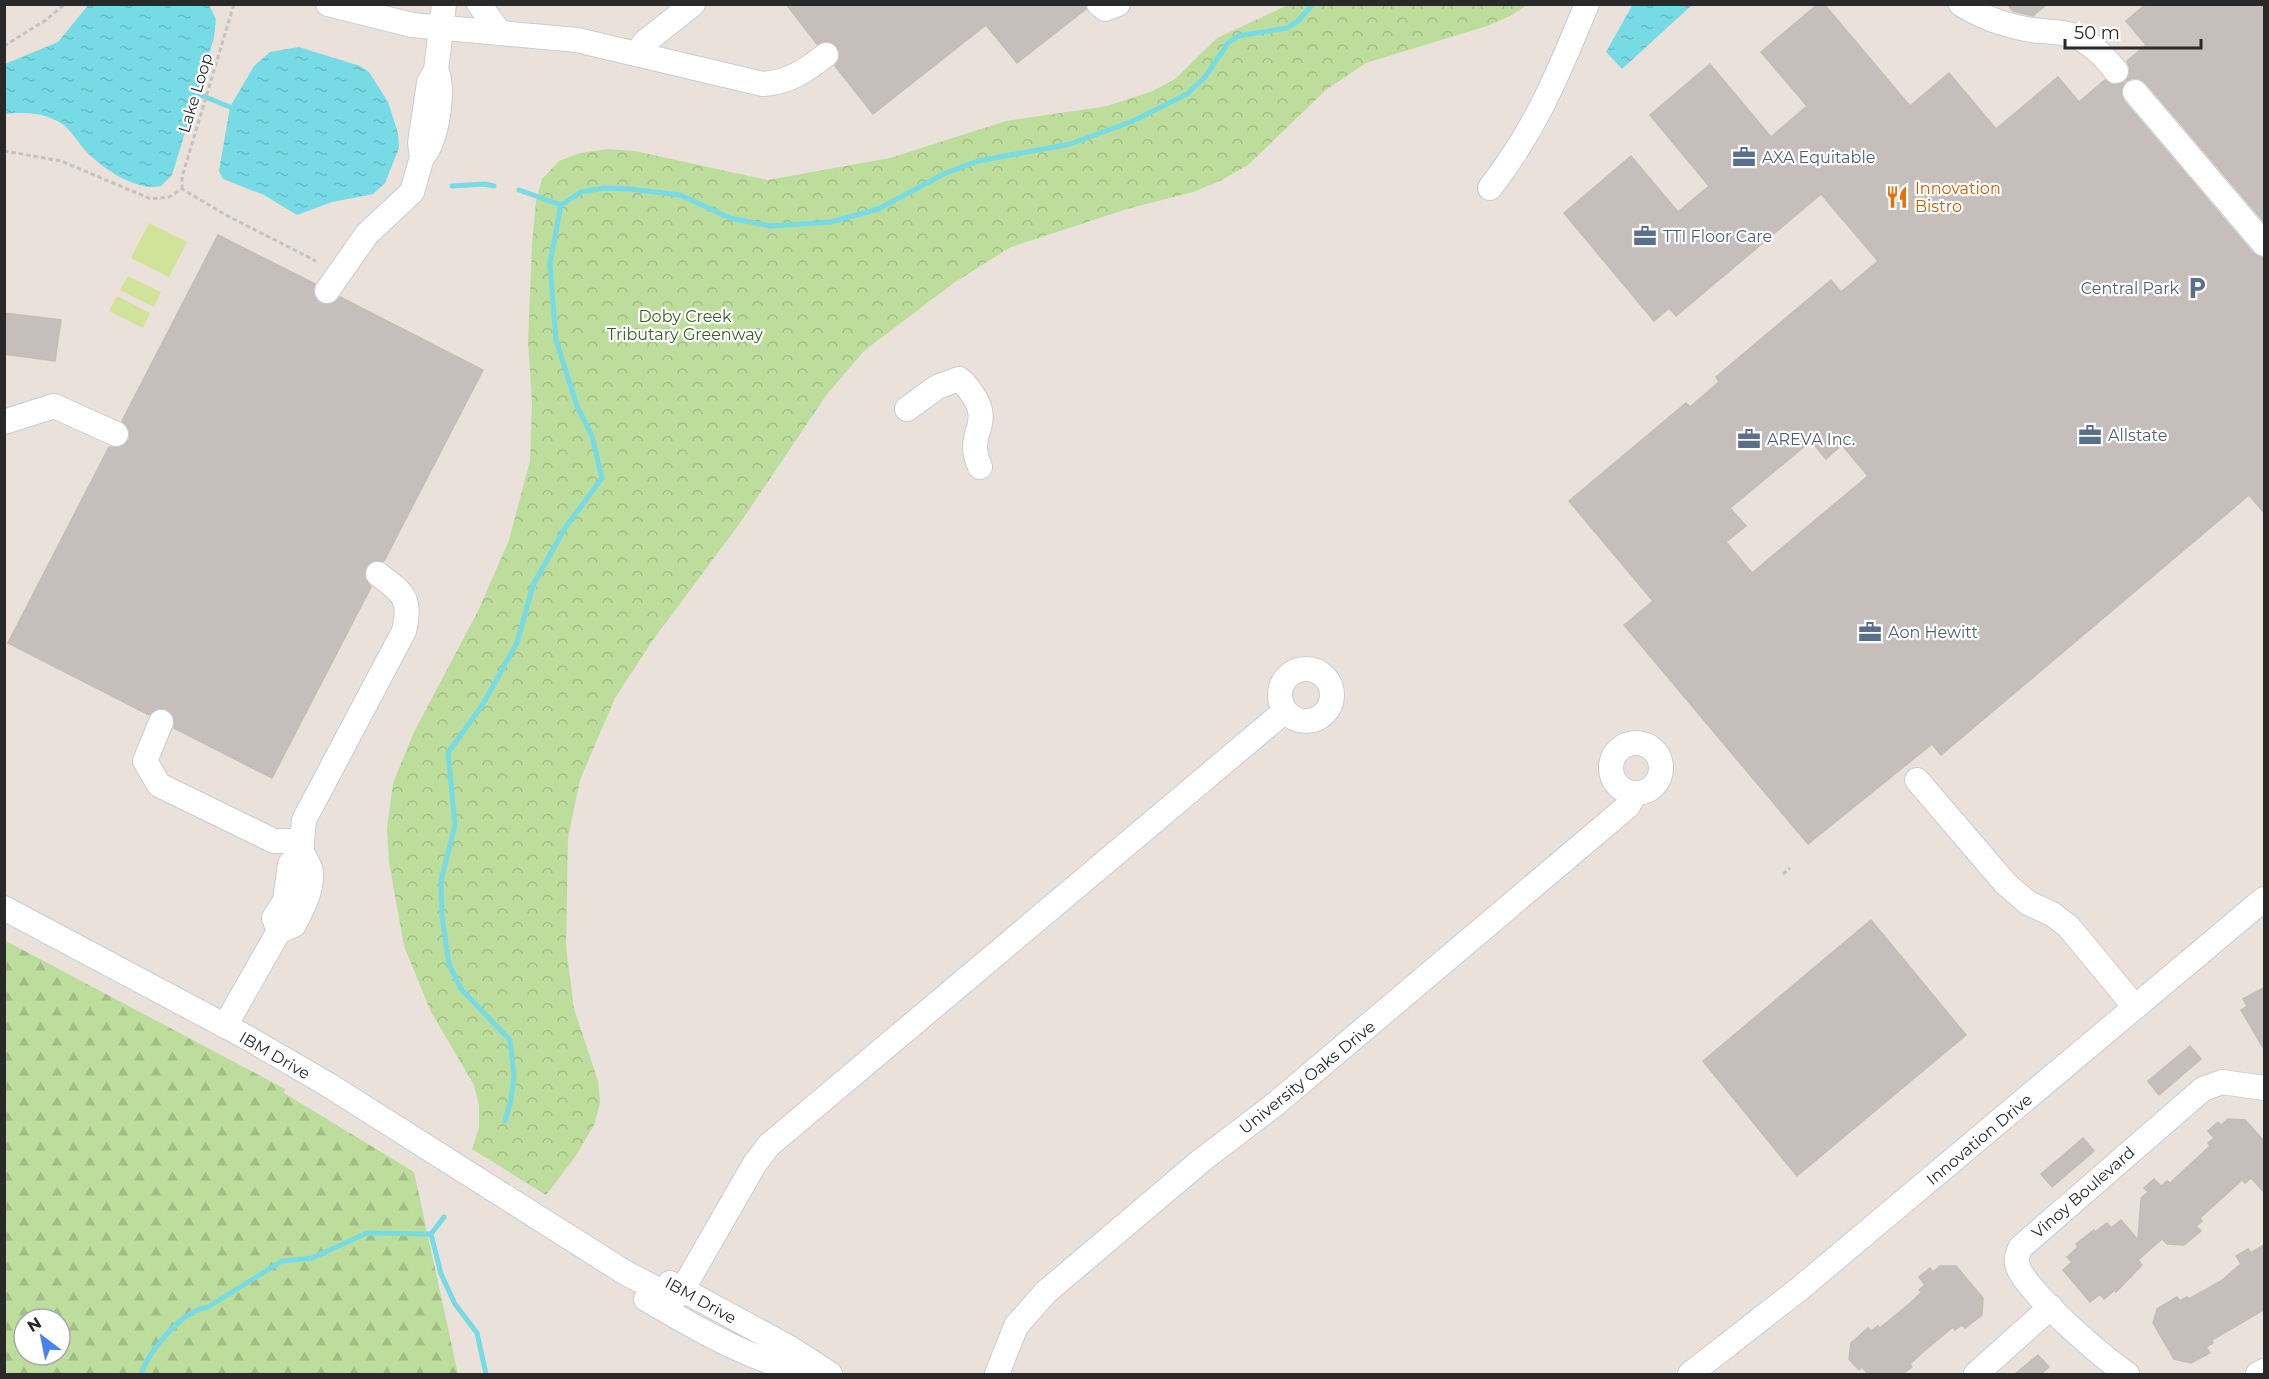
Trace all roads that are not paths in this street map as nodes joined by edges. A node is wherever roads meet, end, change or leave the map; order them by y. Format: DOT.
graph roads {
  1 [pos="328,4"];
  2 [pos="479,4"];
  3 [pos="693,4"];
  4 [pos="1098,4"];
  5 [pos="1118,4"];
  6 [pos="1587,4"];
  7 [pos="1961,4"];
  8 [pos="442,16"];
  9 [pos="500,33"];
  10 [pos="637,54"];
  11 [pos="826,55"];
  12 [pos="2116,70"];
  13 [pos="2135,92"];
  14 [pos="1490,188"];
  15 [pos="2265,244"];
  16 [pos="327,291"];
  17 [pos="907,409"];
  18 [pos="4,422"];
  19 [pos="116,434"];
  20 [pos="980,468"];
  21 [pos="378,574"];
  22 [pos="1285,711"];
  23 [pos="161,722"];
  24 [pos="1917,780"];
  25 [pos="1635,793"];
  26 [pos="302,847"];
  27 [pos="2265,899"];
  28 [pos="4,908"];
  29 [pos="2135,1007"];
  30 [pos="225,1026"];
  31 [pos="2265,1088"];
  32 [pos="538,1216"];
  33 [pos="682,1290"];
  34 [pos="2051,1307"];
  35 [pos="2265,1371"];
  36 [pos="816,1374"];
  37 [pos="830,1374"];
  38 [pos="997,1374"];
  39 [pos="1690,1374"];
  40 [pos="1976,1374"];
  41 [pos="2126,1374"];
  42 [pos="2258,1374"];
  1 -- 8 [label="street"];
  2 -- 9 [label="street"];
  3 -- 10 [label="street"];
  4 -- 5 [label="street"];
  6 -- 14 [label="street"];
  7 -- 12 [label="street"];
  8 -- 9 [label="street"];
  8 -- 16 [label="street"];
  9 -- 10 [label="street"];
  10 -- 11 [label="street"];
  13 -- 15 [label="street"];
  17 -- 20 [label="street"];
  18 -- 19 [label="street"];
  21 -- 26 [label="street"];
  22 -- 33 [label="street"];
  23 -- 26 [label="street"];
  24 -- 29 [label="street"];
  25 -- 38 [label="street, University Oaks Drive"];
  26 -- 30 [label="street"];
  27 -- 29 [label="street, Innovation Drive"];
  28 -- 30 [label="street, IBM Drive"];
  29 -- 39 [label="street, Innovation Drive"];
  30 -- 32 [label="street, IBM Drive"];
  31 -- 34 [label="street, Vinoy Boulevard"];
  32 -- 33 [label="street, IBM Drive"];
  32 -- 36 [label="street, IBM Drive"];
  33 -- 37 [label="street, IBM Drive"];
  34 -- 40 [label="street"];
  34 -- 41 [label="street, Vinoy Boulevard"];
  35 -- 42 [label="street"];
}
